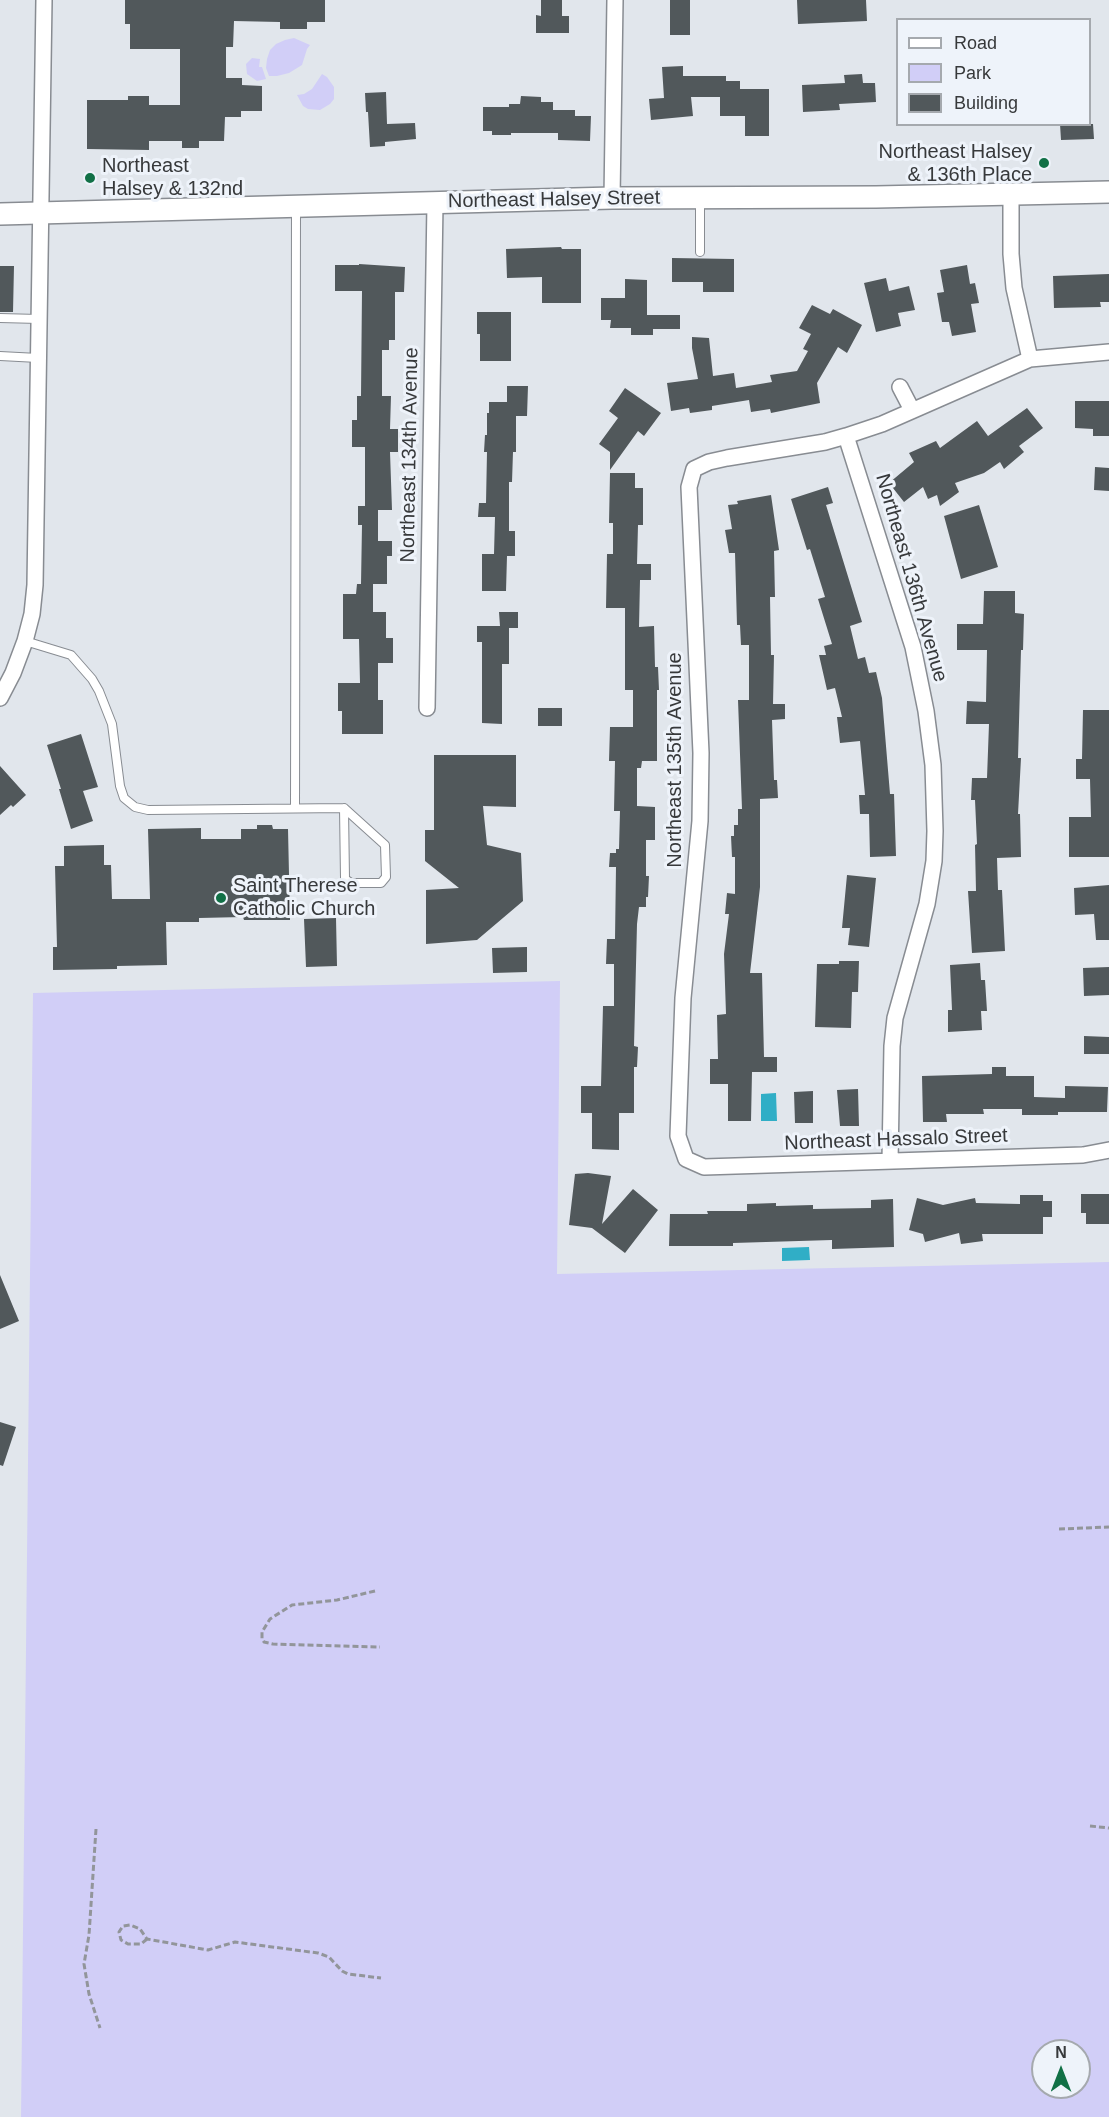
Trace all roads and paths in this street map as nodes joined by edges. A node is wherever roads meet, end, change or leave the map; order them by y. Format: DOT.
graph roads {
  1 [pos="44,0"];
  2 [pos="615,0"];
  3 [pos="1109,192"];
  4 [pos="1011,194"];
  5 [pos="612,198"];
  6 [pos="700,198"];
  7 [pos="435,202"];
  8 [pos="296,207"];
  9 [pos="0,214"];
  10 [pos="41,214"];
  11 [pos="700,252"];
  12 [pos="0,318"];
  13 [pos="39,319"];
  14 [pos="1109,352"];
  15 [pos="0,356"];
  16 [pos="38,358"];
  17 [pos="1030,359"];
  18 [pos="900,387"];
  19 [pos="912,410"];
  20 [pos="846,436"];
  21 [pos="26,641"];
  22 [pos="0,698"];
  23 [pos="428,708"];
  24 [pos="295,808"];
  25 [pos="344,808"];
  26 [pos="1109,1150"];
  27 [pos="686,1159"];
  28 [pos="890,1161"];
  29 [pos="1109,1527"];
  30 [pos="1059,1529"];
  31 [pos="375,1591"];
  32 [pos="380,1647"];
  33 [pos="1090,1826"];
  34 [pos="1109,1828"];
  35 [pos="96,1829"];
  36 [pos="147,1940"];
  37 [pos="381,1978"];
  38 [pos="100,2028"];
  1 -- 10 [label="street"];
  2 -- 5 [label="street"];
  3 -- 4 [label="main road, Northeast Halsey Street"];
  4 -- 6 [label="main road, Northeast Halsey Street"];
  4 -- 17 [label="street"];
  5 -- 6 [label="main road, Northeast Halsey Street"];
  5 -- 7 [label="main road, Northeast Halsey Street"];
  6 -- 11 [label="lane"];
  7 -- 8 [label="main road, Northeast Halsey Street"];
  7 -- 23 [label="street, Northeast 134th Avenue"];
  8 -- 10 [label="main road, Northeast Halsey Street"];
  8 -- 24 [label="lane"];
  9 -- 10 [label="main road, Northeast Halsey Street"];
  10 -- 13 [label="street"];
  12 -- 13 [label="lane"];
  13 -- 16 [label="street"];
  14 -- 17 [label="street"];
  15 -- 16 [label="lane"];
  16 -- 21 [label="street"];
  17 -- 19 [label="street"];
  18 -- 19 [label="street"];
  19 -- 20 [label="street"];
  20 -- 27 [label="street, Northeast 135th Avenue"];
  20 -- 28 [label="street, Northeast 136th Avenue"];
  21 -- 22 [label="street"];
  21 -- 24 [label="lane"];
  24 -- 25 [label="lane"];
  25 -- 25 [label="lane"];
  26 -- 28 [label="street, Northeast Hassalo Street"];
  27 -- 28 [label="street, Northeast Hassalo Street"];
  29 -- 30 [label="path"];
  31 -- 32 [label="path"];
  33 -- 34 [label="path"];
  35 -- 38 [label="path"];
  36 -- 36 [label="path"];
  36 -- 37 [label="path"];
}
